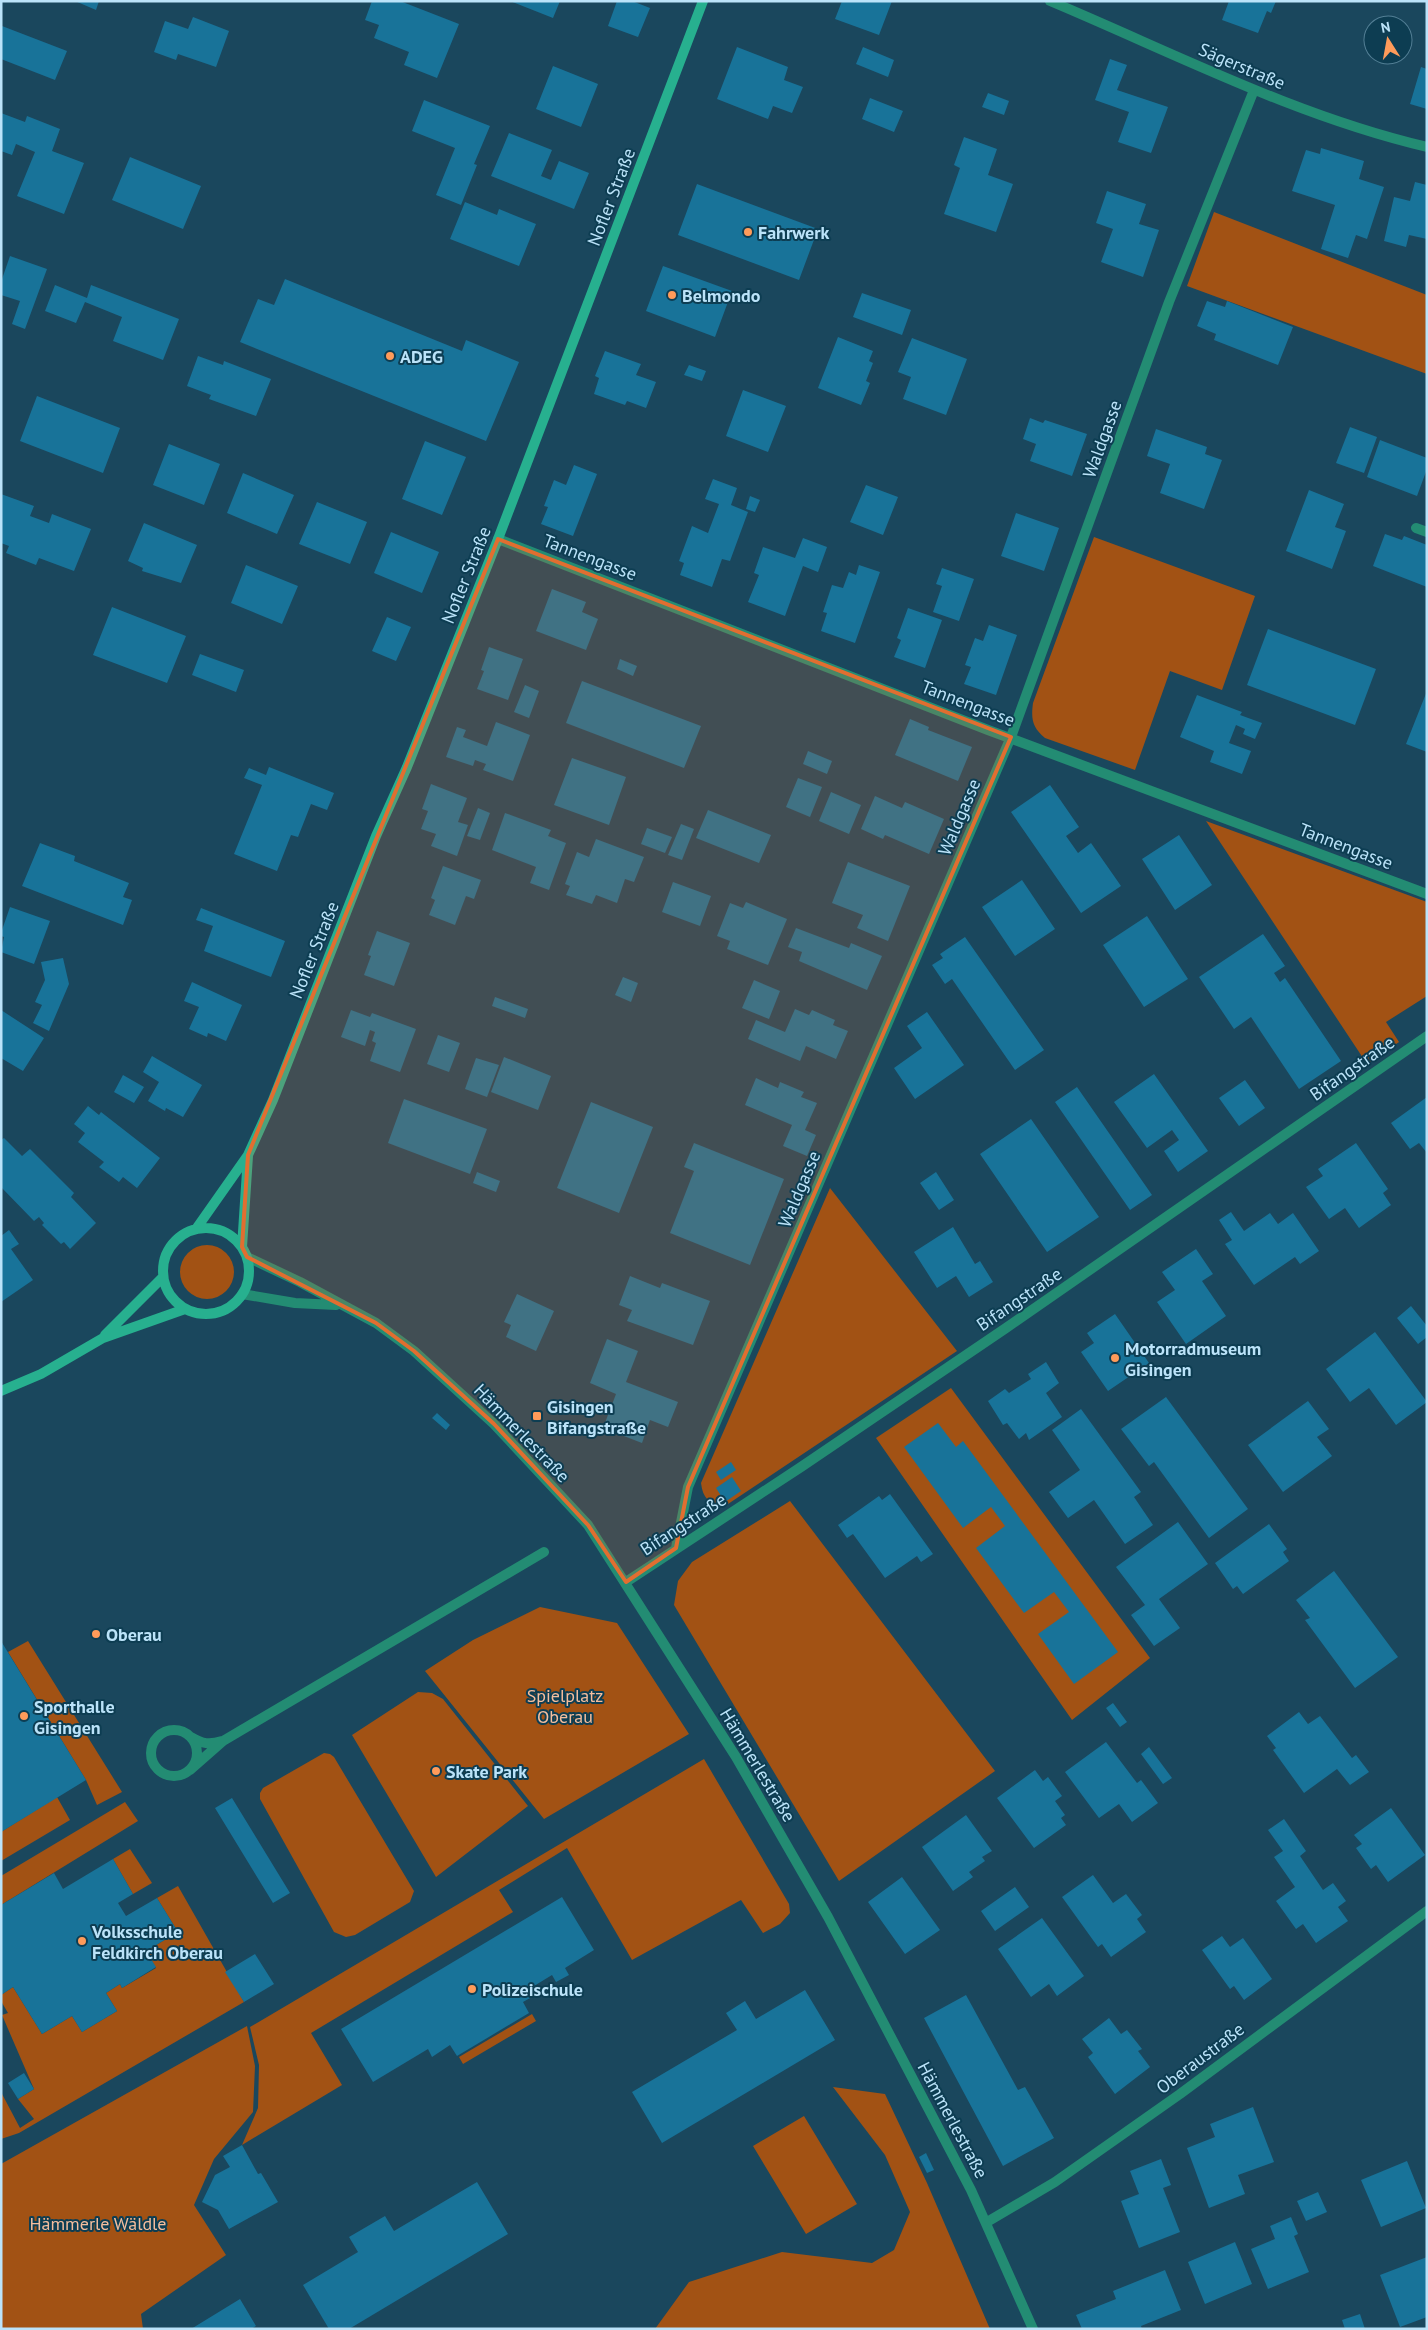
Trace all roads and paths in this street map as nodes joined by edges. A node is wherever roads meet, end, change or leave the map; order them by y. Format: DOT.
graph roads {
  1 [pos="703,1"];
  2 [pos="1050,1"];
  3 [pos="1254,90"];
  4 [pos="1427,147"];
  5 [pos="1416,528"];
  6 [pos="1427,532"];
  7 [pos="498,539"];
  8 [pos="1011,737"];
  9 [pos="1427,894"];
  10 [pos="1427,1036"];
  11 [pos="248,1155"];
  12 [pos="196,1229"];
  13 [pos="242,1247"];
  14 [pos="247,1257"];
  15 [pos="163,1277"];
  16 [pos="242,1294"];
  17 [pos="339,1305"];
  18 [pos="185,1309"];
  19 [pos="103,1338"];
  20 [pos="1,1391"];
  21 [pos="676,1548"];
  22 [pos="544,1552"];
  23 [pos="626,1582"];
  24 [pos="189,1736"];
  25 [pos="223,1741"];
  26 [pos="190,1770"];
  27 [pos="1427,1911"];
  28 [pos="986,2222"];
  29 [pos="1033,2329"];
  1 -- 7 [label="main road, Nofler Straße"];
  2 -- 3 [label="street, Sägerstraße"];
  3 -- 4 [label="street, Sägerstraße"];
  3 -- 8 [label="street, Waldgasse"];
  5 -- 6 [label="street"];
  7 -- 8 [label="street, Tannengasse"];
  7 -- 11 [label="main road, Nofler Straße"];
  8 -- 9 [label="street, Tannengasse"];
  8 -- 21 [label="street, Waldgasse"];
  10 -- 21 [label="street, Bifangstraße"];
  11 -- 12 [label="main road, Nofler Straße"];
  11 -- 13 [label="main road, Nofler Straße"];
  12 -- 13 [label="main road"];
  12 -- 15 [label="main road, Nofler Straße"];
  13 -- 14 [label="main road"];
  14 -- 16 [label="main road"];
  14 -- 17 [label="street, Hämmerlestraße"];
  15 -- 18 [label="main road"];
  15 -- 19 [label="main road"];
  16 -- 17 [label="street, Hämmerlestraße"];
  16 -- 18 [label="main road"];
  17 -- 23 [label="street, Hämmerlestraße"];
  18 -- 19 [label="main road"];
  19 -- 20 [label="main road"];
  21 -- 23 [label="street, Bifangstraße"];
  22 -- 25 [label="street"];
  23 -- 28 [label="street, Hämmerlestraße"];
  24 -- 25 [label="street"];
  24 -- 26 [label="street"];
  24 -- 26 [label="street"];
  25 -- 26 [label="street"];
  27 -- 28 [label="street, Oberaustraße"];
  28 -- 29 [label="street, Hämmerlestraße"];
}
